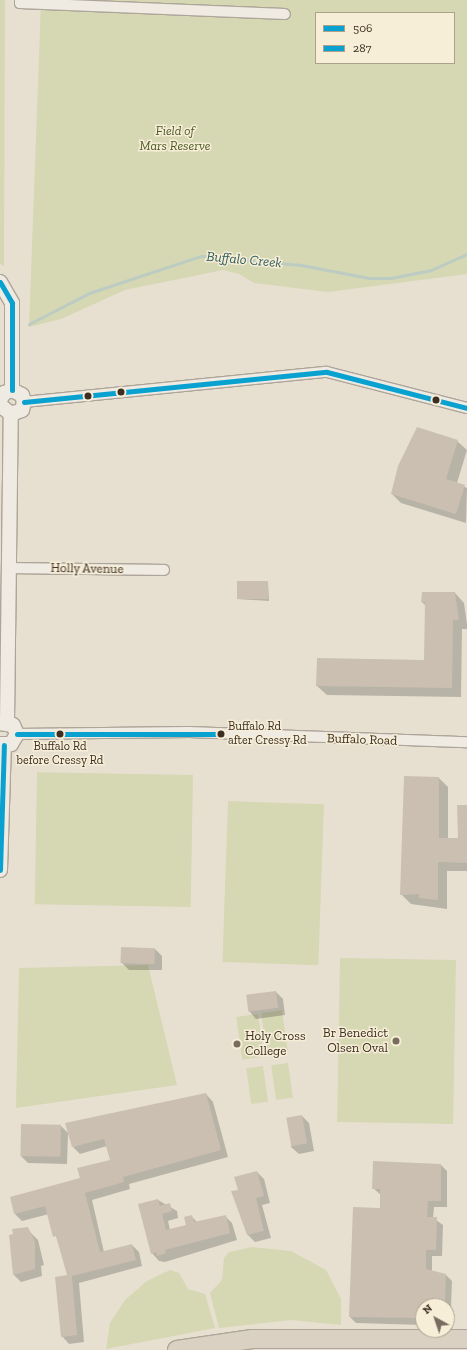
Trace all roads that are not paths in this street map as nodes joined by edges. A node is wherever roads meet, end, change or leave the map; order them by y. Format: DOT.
graph roads {
  1 [pos="20,2"];
  2 [pos="285,14"];
  3 [pos="0,282"];
  4 [pos="12,390"];
  5 [pos="0,400"];
  6 [pos="24,402"];
  7 [pos="0,405"];
  8 [pos="467,408"];
  9 [pos="11,414"];
  10 [pos="10,568"];
  11 [pos="164,570"];
  12 [pos="3,722"];
  13 [pos="17,734"];
  14 [pos="467,742"];
  15 [pos="2,745"];
  16 [pos="0,870"];
  17 [pos="467,1339"];
  18 [pos="177,1350"];
  1 -- 2 [label="street"];
  3 -- 4 [label="street"];
  4 -- 5 [label="street"];
  4 -- 6 [label="street"];
  6 -- 8 [label="street"];
  6 -- 9 [label="street"];
  7 -- 9 [label="street"];
  9 -- 10 [label="street"];
  10 -- 11 [label="street, Holly Avenue"];
  10 -- 12 [label="street"];
  12 -- 13 [label="street"];
  13 -- 14 [label="street, Buffalo Road"];
  13 -- 15 [label="street"];
  15 -- 16 [label="street"];
  17 -- 18 [label="highway"];
}
